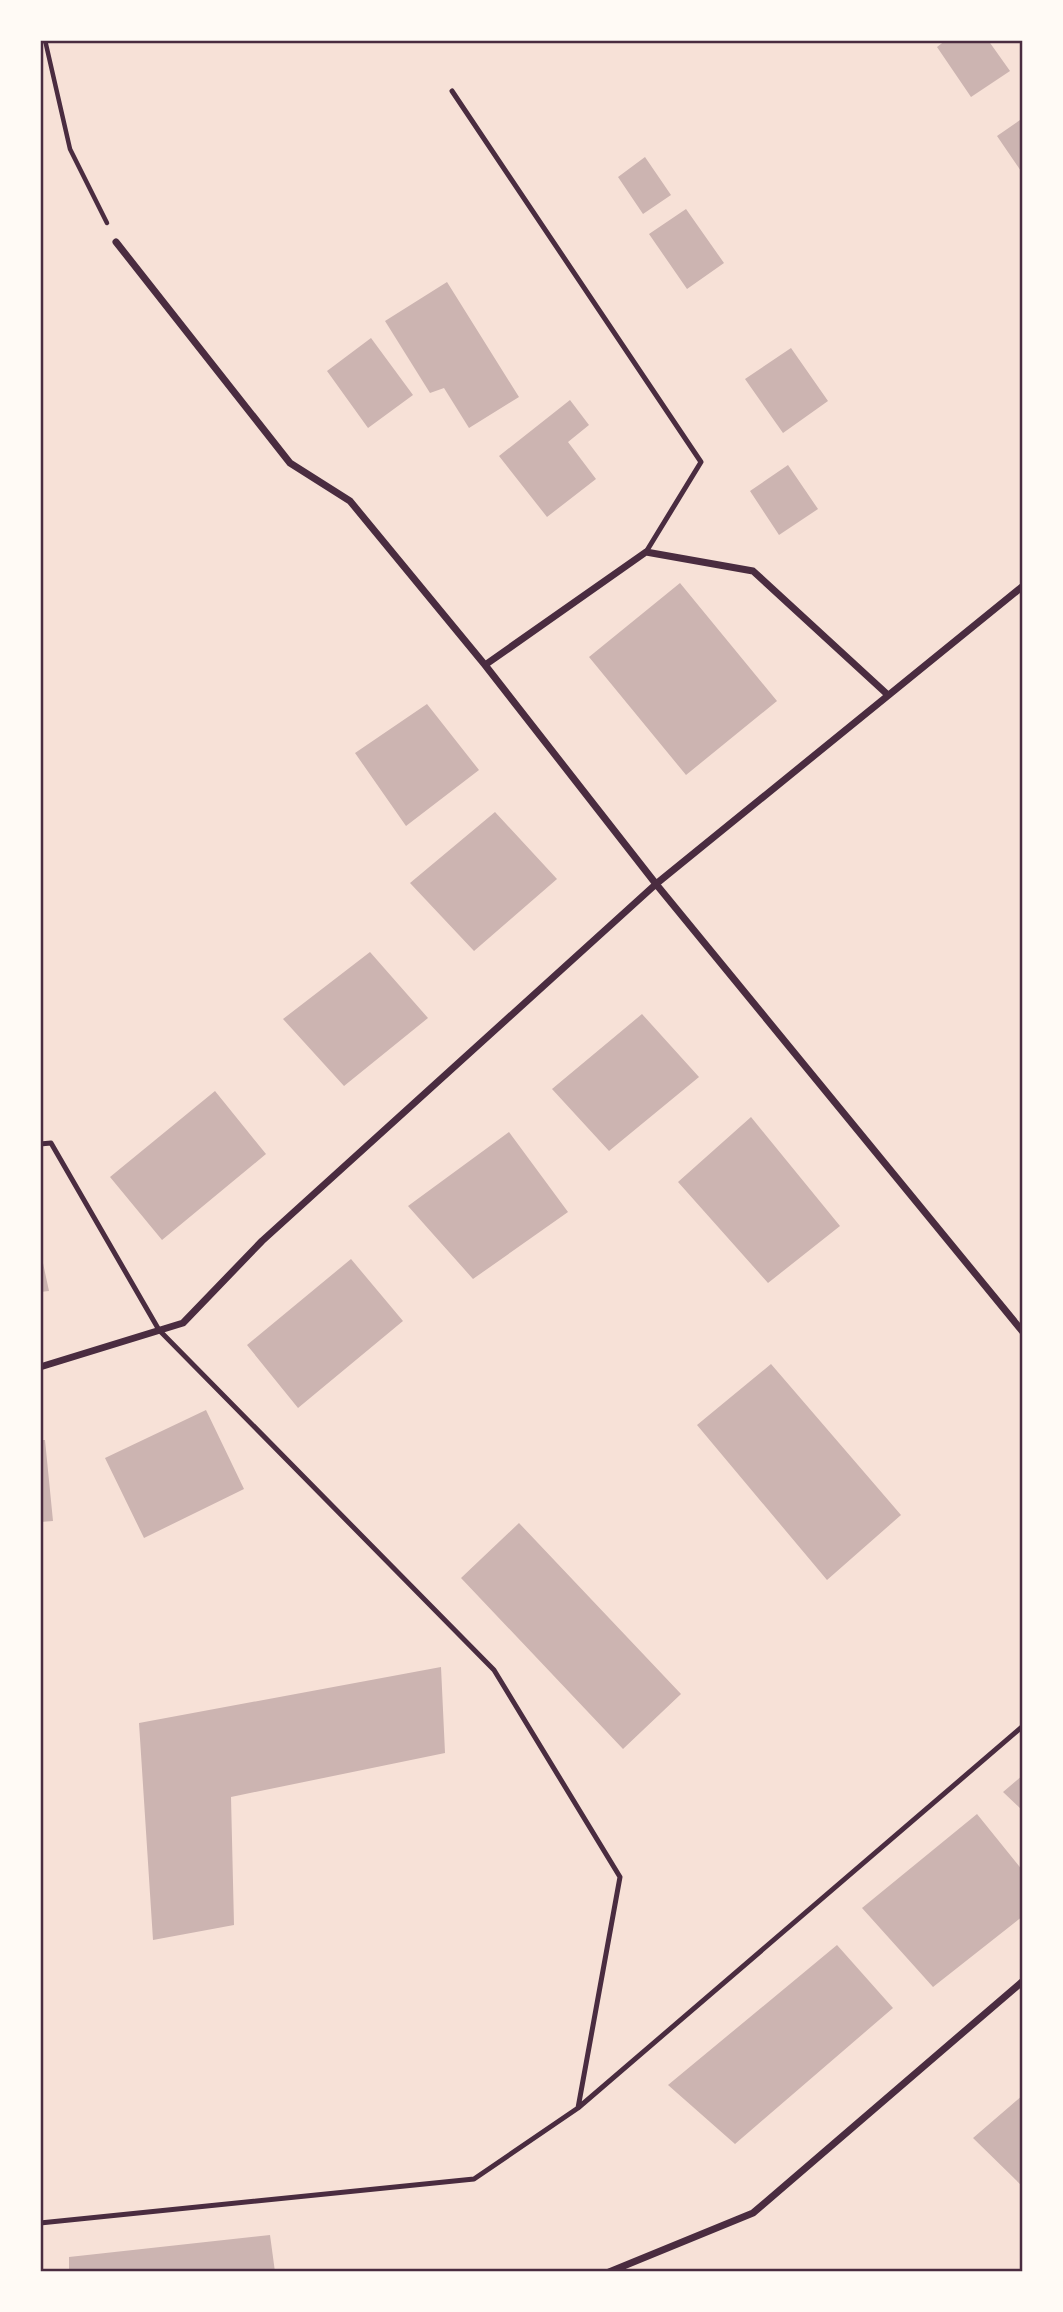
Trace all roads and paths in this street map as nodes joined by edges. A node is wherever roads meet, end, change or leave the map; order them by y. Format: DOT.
graph roads {
  1 [pos="45,40"];
  2 [pos="453,91"];
  3 [pos="116,243"];
  4 [pos="646,552"];
  5 [pos="1023,586"];
  6 [pos="485,665"];
  7 [pos="888,695"];
  8 [pos="656,884"];
  9 [pos="40,1144"];
  10 [pos="159,1330"];
  11 [pos="1023,1332"];
  12 [pos="40,1367"];
  13 [pos="1023,1726"];
  14 [pos="1023,1981"];
  15 [pos="578,2108"];
  16 [pos="40,2223"];
  17 [pos="609,2272"];
  1 -- 3 [label="path"];
  2 -- 4 [label="lane"];
  3 -- 6 [label="street"];
  4 -- 6 [label="street"];
  4 -- 7 [label="street"];
  5 -- 7 [label="street"];
  6 -- 8 [label="street"];
  7 -- 8 [label="street"];
  8 -- 10 [label="street"];
  8 -- 11 [label="street"];
  9 -- 10 [label="lane"];
  10 -- 12 [label="street"];
  10 -- 15 [label="lane"];
  13 -- 15 [label="lane"];
  14 -- 17 [label="street"];
  15 -- 16 [label="lane"];
}
